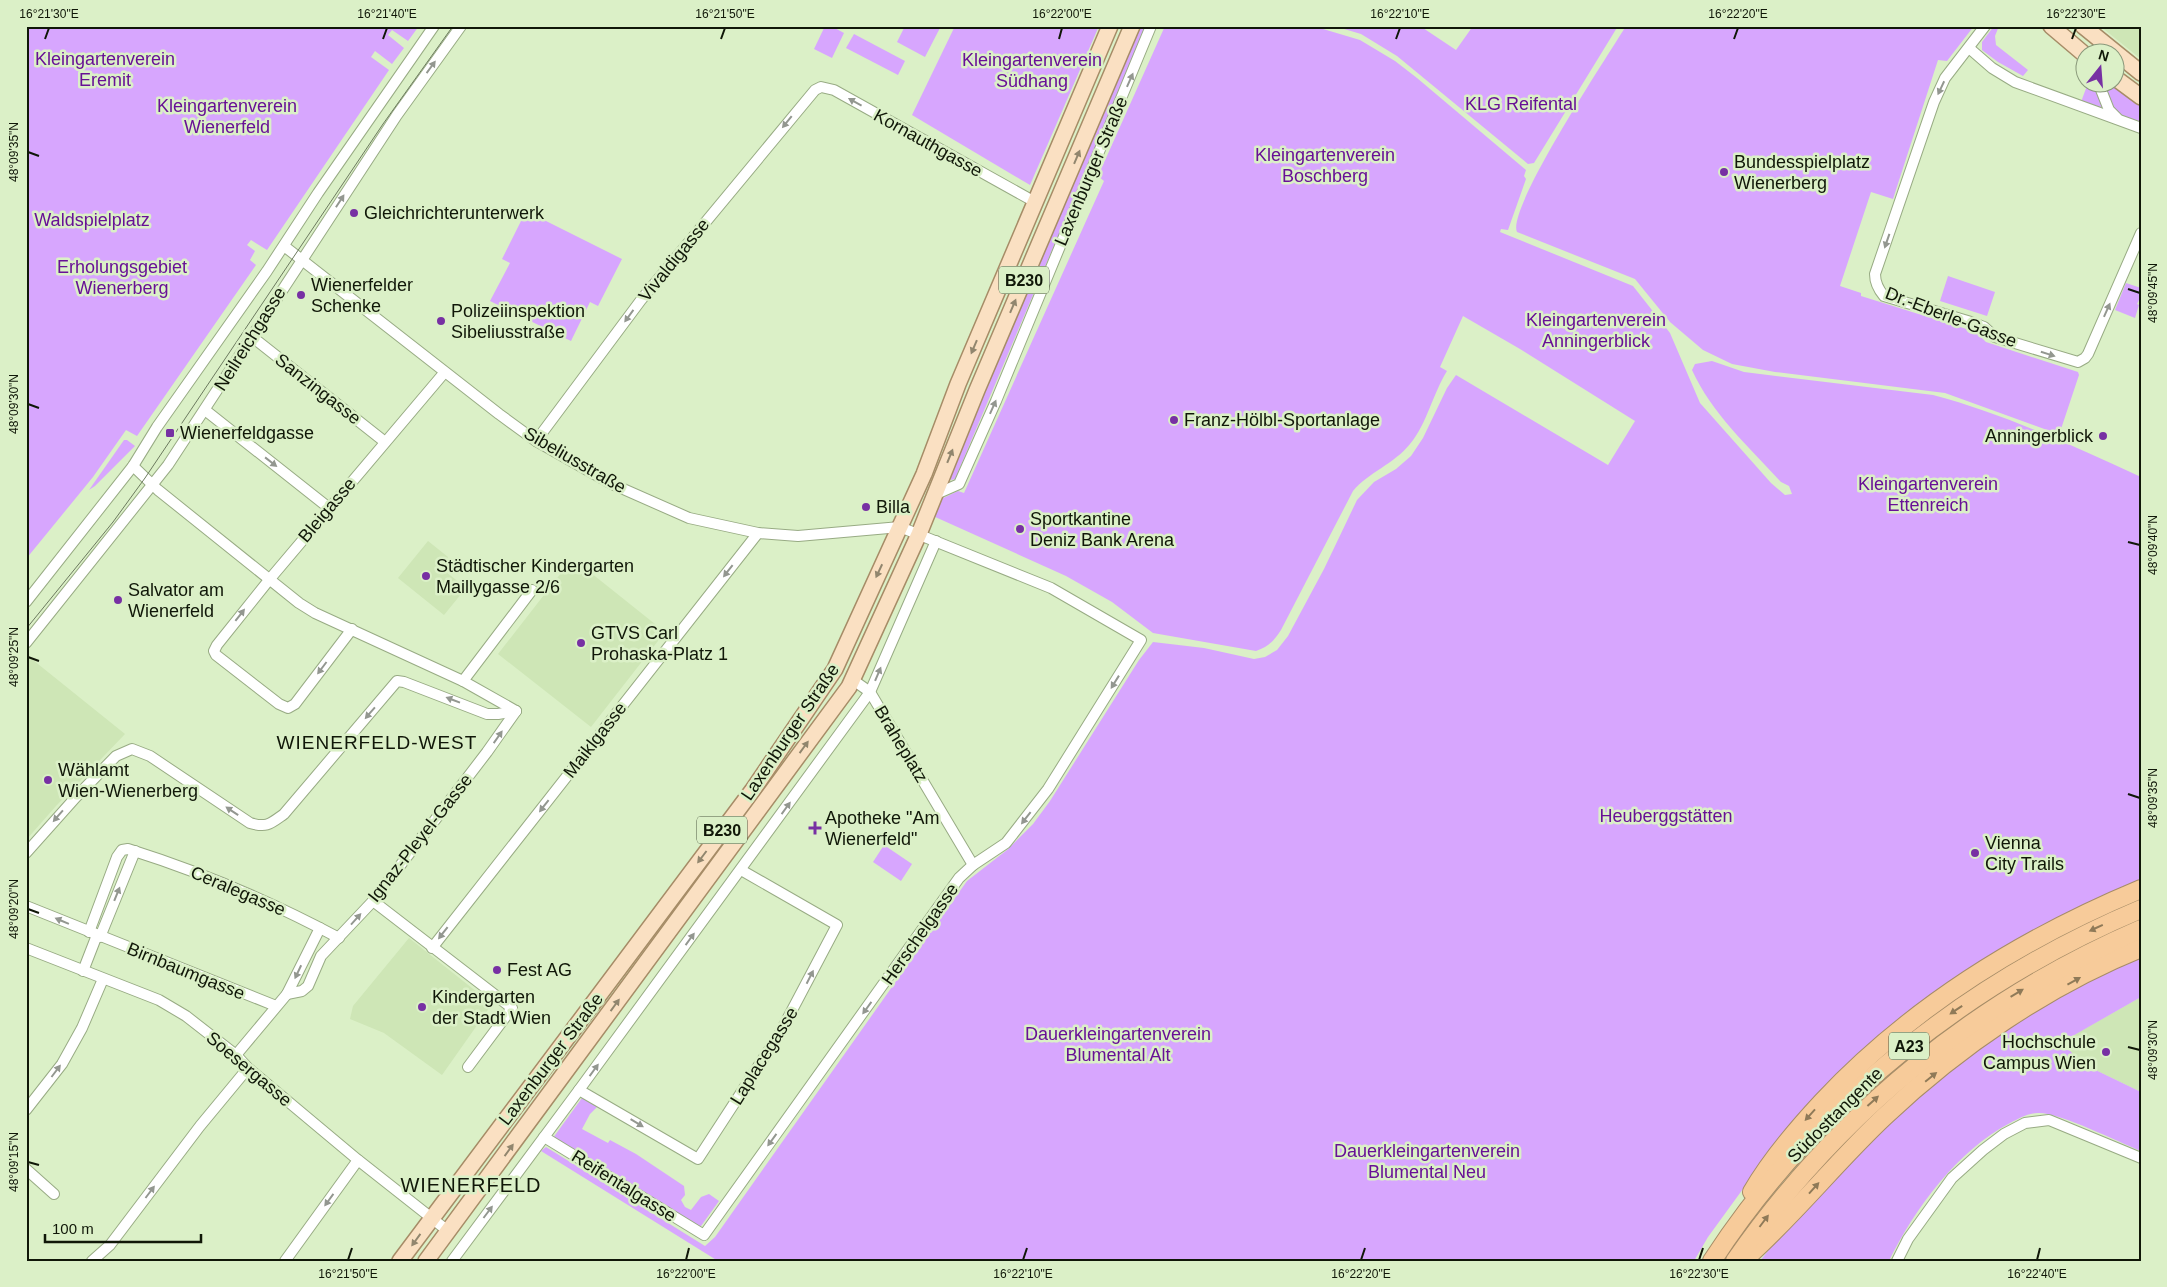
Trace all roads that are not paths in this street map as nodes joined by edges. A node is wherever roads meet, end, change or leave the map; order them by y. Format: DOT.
graph roads {
  1 [pos="434,26"];
  2 [pos="461,26"];
  3 [pos="1110,26"];
  4 [pos="1132,26"];
  5 [pos="1152,26"];
  6 [pos="1985,26"];
  7 [pos="2051,26"];
  8 [pos="2083,26"];
  9 [pos="2074,46"];
  10 [pos="1969,48"];
  11 [pos="2141,73"];
  12 [pos="2124,84"];
  13 [pos="820,87"];
  14 [pos="2102,92"];
  15 [pos="2141,97"];
  16 [pos="2117,118"];
  17 [pos="2141,128"];
  18 [pos="1035,202"];
  19 [pos="2141,233"];
  20 [pos="284,246"];
  21 [pos="302,258"];
  22 [pos="251,336"];
  23 [pos="444,373"];
  24 [pos="205,410"];
  25 [pos="536,441"];
  26 [pos="385,442"];
  27 [pos="133,466"];
  28 [pos="154,486"];
  29 [pos="934,495"];
  30 [pos="329,508"];
  31 [pos="900,527"];
  32 [pos="758,533"];
  33 [pos="919,534"];
  34 [pos="936,541"];
  35 [pos="269,580"];
  36 [pos="532,590"];
  37 [pos="26,602"];
  38 [pos="352,630"];
  39 [pos="1140,640"];
  40 [pos="26,643"];
  41 [pos="852,680"];
  42 [pos="463,681"];
  43 [pos="870,692"];
  44 [pos="516,711"];
  45 [pos="26,854"];
  46 [pos="973,865"];
  47 [pos="741,870"];
  48 [pos="2141,889"];
  49 [pos="373,901"];
  50 [pos="26,906"];
  51 [pos="2141,908"];
  52 [pos="320,928"];
  53 [pos="2141,929"];
  54 [pos="95,935"];
  55 [pos="339,938"];
  56 [pos="26,948"];
  57 [pos="432,948"];
  58 [pos="2141,948"];
  59 [pos="83,971"];
  60 [pos="103,979"];
  61 [pos="287,994"];
  62 [pos="276,1006"];
  63 [pos="236,1055"];
  64 [pos="468,1067"];
  65 [pos="248,1068"];
  66 [pos="579,1090"];
  67 [pos="26,1110"];
  68 [pos="544,1137"];
  69 [pos="2141,1158"];
  70 [pos="358,1160"];
  71 [pos="26,1169"];
  72 [pos="54,1194"];
  73 [pos="431,1218"];
  74 [pos="448,1232"];
  75 [pos="704,1235"];
  76 [pos="1724,1242"];
  77 [pos="92,1261"];
  78 [pos="285,1261"];
  79 [pos="400,1261"];
  80 [pos="426,1261"];
  81 [pos="452,1261"];
  82 [pos="1712,1261"];
  83 [pos="1735,1261"];
  84 [pos="1743,1261"];
  85 [pos="1897,1261"];
  1 -- 20 [label="street, Neilreichgasse"];
  21 -- 2 [label="street, Neilreichgasse, one-way"];
  3 -- 18 [label="main road, Laxenburger Straße / B230"];
  29 -- 4 [label="main road, Laxenburger Straße / B230, one-way"];
  29 -- 5 [label="street, Laxenburger Straße, one-way"];
  6 -- 10 [label="street"];
  7 -- 9 [label="main road"];
  8 -- 11 [label="main road"];
  10 -- 16 [label="street"];
  10 -- 19 [label="street, Dr.-Eberle-Gasse, one-way"];
  12 -- 15 [label="main road"];
  18 -- 13 [label="street, Kornauthgasse, one-way"];
  13 -- 25 [label="street, Vivaldigasse, one-way"];
  14 -- 16 [label="street"];
  16 -- 17 [label="street"];
  18 -- 31 [label="main road, Laxenburger Straße / B230, one-way"];
  20 -- 21 [label="street, Sibeliusstraße"];
  20 -- 27 [label="street, Neilreichgasse"];
  21 -- 22 [label="street, Neilreichgasse"];
  21 -- 23 [label="street, Sibeliusstraße"];
  22 -- 24 [label="street, Neilreichgasse"];
  22 -- 26 [label="street, Sanzingasse"];
  23 -- 25 [label="street, Sibeliusstraße"];
  23 -- 26 [label="street, Bleigasse"];
  24 -- 28 [label="street, Neilreichgasse"];
  24 -- 30 [label="street, one-way"];
  25 -- 32 [label="street, Sibeliusstraße"];
  26 -- 30 [label="street, Bleigasse"];
  27 -- 28 [label="street"];
  27 -- 37 [label="street, Neilreichgasse"];
  28 -- 35 [label="street"];
  28 -- 40 [label="street, Neilreichgasse"];
  29 -- 33 [label="main road, Laxenburger Straße / B230"];
  30 -- 35 [label="street, Bleigasse"];
  31 -- 32 [label="street, Sibeliusstraße"];
  31 -- 33 [label="street, Sibeliusstraße"];
  31 -- 73 [label="main road, Laxenburger Straße / B230, one-way"];
  32 -- 57 [label="street, Maiklgasse, one-way"];
  33 -- 34 [label="street, Sibeliusstraße"];
  33 -- 41 [label="main road, Laxenburger Straße / B230"];
  34 -- 39 [label="street, Sibeliusstraße"];
  43 -- 34 [label="street, one-way"];
  35 -- 38 [label="street"];
  38 -- 35 [label="street, Bleigasse, one-way"];
  36 -- 42 [label="street"];
  38 -- 42 [label="street"];
  39 -- 46 [label="street, Herschelgasse, one-way"];
  41 -- 43 [label="street, Braheplatz"];
  74 -- 41 [label="main road, Laxenburger Straße / B230, one-way"];
  42 -- 44 [label="street"];
  43 -- 46 [label="street, Braheplatz"];
  47 -- 43 [label="street, one-way"];
  44 -- 45 [label="street, one-way"];
  49 -- 44 [label="street, Ignaz-Pleyel-Gasse, one-way"];
  46 -- 75 [label="street, Herschelgasse, one-way"];
  66 -- 47 [label="street, one-way"];
  66 -- 47 [label="street, Laplacegasse, one-way"];
  48 -- 76 [label="highway, one-way"];
  55 -- 49 [label="street, Ignaz-Pleyel-Gasse, one-way"];
  49 -- 57 [label="street"];
  54 -- 50 [label="street, Birnbaumgasse, one-way"];
  51 -- 76 [label="highway, Südosttangente / A23, one-way"];
  52 -- 54 [label="street, Ceralegasse"];
  52 -- 55 [label="street, Ceralegasse"];
  52 -- 61 [label="street, one-way"];
  83 -- 53 [label="highway, Südosttangente / A23, one-way"];
  54 -- 59 [label="street"];
  54 -- 62 [label="street, Birnbaumgasse"];
  55 -- 61 [label="street, Ignaz-Pleyel-Gasse"];
  56 -- 59 [label="street, Soesergasse"];
  57 -- 64 [label="street"];
  84 -- 58 [label="highway, one-way"];
  59 -- 60 [label="street, Soesergasse"];
  60 -- 63 [label="street, Soesergasse"];
  67 -- 60 [label="street, one-way"];
  61 -- 62 [label="street"];
  62 -- 63 [label="street"];
  63 -- 65 [label="street, Soesergasse"];
  65 -- 70 [label="street, Soesergasse"];
  77 -- 65 [label="street, one-way"];
  66 -- 68 [label="street"];
  68 -- 75 [label="street, Reifentalgasse"];
  81 -- 68 [label="street, one-way"];
  69 -- 85 [label="street"];
  70 -- 73 [label="street, Soesergasse"];
  70 -- 78 [label="street, one-way"];
  71 -- 72 [label="street"];
  73 -- 74 [label="street, Soesergasse"];
  73 -- 79 [label="main road, Laxenburger Straße / B230, one-way"];
  74 -- 80 [label="main road, Laxenburger Straße / B230"];
  76 -- 82 [label="highway, Südosttangente / A23"];
}
